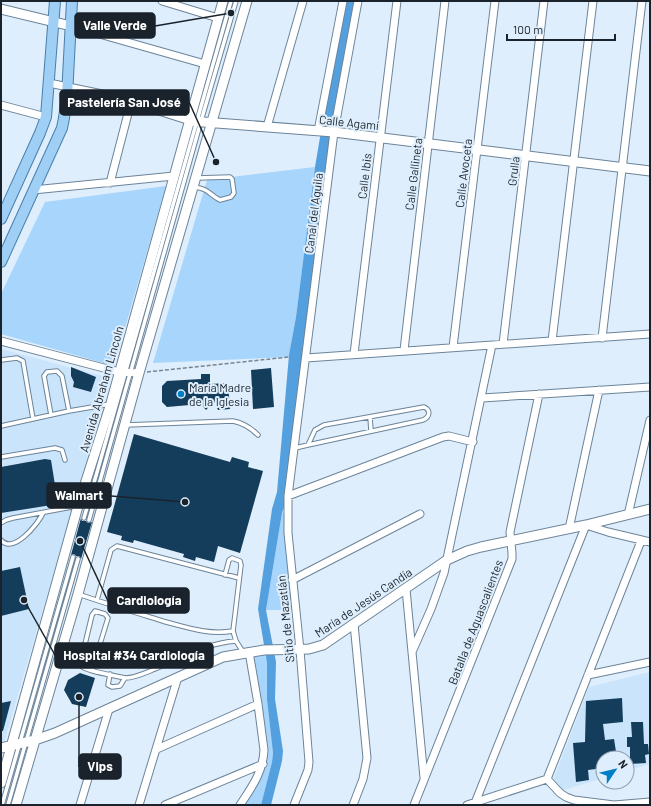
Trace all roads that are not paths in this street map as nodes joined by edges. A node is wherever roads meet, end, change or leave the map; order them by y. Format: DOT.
graph roads {
  1 [pos="55,1"];
  2 [pos="72,1"];
  3 [pos="162,1"];
  4 [pos="223,1"];
  5 [pos="231,1"];
  6 [pos="236,1"];
  7 [pos="247,1"];
  8 [pos="303,1"];
  9 [pos="344,1"];
  10 [pos="358,1"];
  11 [pos="397,1"];
  12 [pos="445,1"];
  13 [pos="495,1"];
  14 [pos="544,1"];
  15 [pos="593,1"];
  16 [pos="642,1"];
  17 [pos="1,9"];
  18 [pos="218,18"];
  19 [pos="53,22"];
  20 [pos="71,26"];
  21 [pos="205,64"];
  22 [pos="49,83"];
  23 [pos="68,86"];
  24 [pos="131,102"];
  25 [pos="1,105"];
  26 [pos="46,117"];
  27 [pos="196,121"];
  28 [pos="212,122"];
  29 [pos="268,127"];
  30 [pos="326,131"];
  31 [pos="380,138"];
  32 [pos="428,143"];
  33 [pos="477,150"];
  34 [pos="526,156"];
  35 [pos="574,162"];
  36 [pos="622,168"];
  37 [pos="650,171"];
  38 [pos="174,176"];
  39 [pos="196,178"];
  40 [pos="110,183"];
  41 [pos="193,187"];
  42 [pos="33,190"];
  43 [pos="1,219"];
  44 [pos="1,262"];
  45 [pos="650,334"];
  46 [pos="602,338"];
  47 [pos="1,341"];
  48 [pos="552,341"];
  49 [pos="503,344"];
  50 [pos="492,345"];
  51 [pos="453,347"];
  52 [pos="404,350"];
  53 [pos="354,354"];
  54 [pos="306,358"];
  55 [pos="1,360"];
  56 [pos="128,373"];
  57 [pos="650,387"];
  58 [pos="598,390"];
  59 [pos="539,394"];
  60 [pos="482,398"];
  61 [pos="111,403"];
  62 [pos="69,411"];
  63 [pos="51,415"];
  64 [pos="370,416"];
  65 [pos="33,419"];
  66 [pos="650,420"];
  67 [pos="126,425"];
  68 [pos="1,426"];
  69 [pos="296,429"];
  70 [pos="371,431"];
  71 [pos="258,435"];
  72 [pos="473,442"];
  73 [pos="308,445"];
  74 [pos="293,448"];
  75 [pos="1,457"];
  76 [pos="65,460"];
  77 [pos="288,496"];
  78 [pos="78,506"];
  79 [pos="650,509"];
  80 [pos="43,513"];
  81 [pos="420,514"];
  82 [pos="628,515"];
  83 [pos="84,518"];
  84 [pos="89,520"];
  85 [pos="1,523"];
  86 [pos="586,525"];
  87 [pos="569,529"];
  88 [pos="1,540"];
  89 [pos="641,540"];
  90 [pos="510,542"];
  91 [pos="650,542"];
  92 [pos="72,557"];
  93 [pos="78,559"];
  94 [pos="447,560"];
  95 [pos="225,574"];
  96 [pos="239,578"];
  97 [pos="292,580"];
  98 [pos="406,589"];
  99 [pos="78,594"];
  100 [pos="97,600"];
  101 [pos="354,624"];
  102 [pos="233,631"];
  103 [pos="236,641"];
  104 [pos="300,650"];
  105 [pos="246,652"];
  106 [pos="412,652"];
  107 [pos="650,662"];
  108 [pos="92,670"];
  109 [pos="110,674"];
  110 [pos="588,675"];
  111 [pos="178,677"];
  112 [pos="125,678"];
  113 [pos="258,704"];
  114 [pos="109,709"];
  115 [pos="35,740"];
  116 [pos="18,744"];
  117 [pos="1,748"];
  118 [pos="157,749"];
  119 [pos="263,764"];
  120 [pos="547,779"];
  121 [pos="424,780"];
  122 [pos="1,782"];
  123 [pos="650,802"];
  124 [pos="471,804"];
  125 [pos="2,805"];
  126 [pos="8,805"];
  127 [pos="16,805"];
  128 [pos="80,805"];
  129 [pos="139,805"];
  130 [pos="165,805"];
  131 [pos="240,805"];
  132 [pos="294,805"];
  133 [pos="353,805"];
  134 [pos="414,805"];
  1 -- 19 [label="main road"];
  2 -- 20 [label="main road"];
  3 -- 18 [label="street"];
  4 -- 18 [label="main road, Avenida Abraham Lincoln"];
  5 -- 27 [label="lane"];
  6 -- 27 [label="lane"];
  7 -- 28 [label="main road"];
  8 -- 29 [label="street"];
  9 -- 30 [label="street"];
  10 -- 30 [label="street, Canal del Aguila"];
  11 -- 31 [label="street, Calle Ibis"];
  12 -- 32 [label="street, Calle Gallineta"];
  13 -- 33 [label="street, Calle Avoceta"];
  14 -- 34 [label="street, Grulla"];
  15 -- 35 [label="street"];
  16 -- 36 [label="street"];
  17 -- 19 [label="main road"];
  18 -- 21 [label="main road, Avenida Abraham Lincoln"];
  19 -- 20 [label="main road"];
  19 -- 22 [label="main road"];
  20 -- 21 [label="street"];
  20 -- 23 [label="main road"];
  21 -- 27 [label="main road, Avenida Abraham Lincoln"];
  22 -- 23 [label="street, Calle Agamí"];
  22 -- 26 [label="main road"];
  23 -- 24 [label="street, Calle Agamí"];
  23 -- 42 [label="main road"];
  24 -- 27 [label="street, Calle Agamí"];
  24 -- 40 [label="street"];
  25 -- 26 [label="street"];
  26 -- 43 [label="main road"];
  27 -- 28 [label="main road, Calle Agamí"];
  27 -- 38 [label="main road, Avenida Abraham Lincoln"];
  27 -- 56 [label="lane"];
  28 -- 29 [label="main road, Calle Agamí"];
  28 -- 39 [label="main road"];
  29 -- 30 [label="main road, Calle Agamí"];
  30 -- 31 [label="main road, Calle Agamí"];
  30 -- 54 [label="street, Canal del Aguila"];
  31 -- 32 [label="main road, Calle Agamí"];
  31 -- 53 [label="street, Calle Ibis"];
  32 -- 33 [label="main road, Calle Agamí"];
  32 -- 52 [label="street, Calle Gallineta"];
  33 -- 34 [label="main road, Calle Agamí"];
  33 -- 51 [label="street, Calle Avoceta"];
  34 -- 35 [label="main road, Calle Agamí"];
  34 -- 49 [label="street, Grulla"];
  35 -- 36 [label="main road, Calle Agamí"];
  35 -- 48 [label="street"];
  36 -- 37 [label="main road, Calle Agamí"];
  36 -- 46 [label="street"];
  38 -- 40 [label="street"];
  38 -- 56 [label="main road, Avenida Abraham Lincoln"];
  39 -- 41 [label="main road"];
  39 -- 41 [label="lane"];
  40 -- 42 [label="street"];
  41 -- 56 [label="main road"];
  42 -- 44 [label="main road"];
  45 -- 46 [label="street"];
  46 -- 48 [label="street"];
  47 -- 56 [label="street"];
  48 -- 49 [label="street"];
  49 -- 50 [label="street"];
  50 -- 51 [label="street"];
  50 -- 60 [label="street"];
  51 -- 52 [label="street"];
  52 -- 53 [label="street"];
  53 -- 54 [label="street"];
  54 -- 69 [label="street, Canal del Aguila"];
  55 -- 65 [label="lane"];
  56 -- 61 [label="main road, Avenida Abraham Lincoln"];
  56 -- 67 [label="main road"];
  56 -- 83 [label="lane"];
  56 -- 84 [label="lane"];
  57 -- 58 [label="street"];
  58 -- 59 [label="street"];
  58 -- 87 [label="street"];
  59 -- 60 [label="street"];
  59 -- 90 [label="street, Batalla de Aguascalientes"];
  60 -- 72 [label="street"];
  61 -- 62 [label="lane"];
  61 -- 78 [label="main road, Avenida Abraham Lincoln"];
  62 -- 63 [label="lane"];
  62 -- 63 [label="lane"];
  63 -- 65 [label="lane"];
  64 -- 70 [label="lane"];
  64 -- 70 [label="lane"];
  64 -- 73 [label="lane"];
  65 -- 68 [label="lane"];
  66 -- 82 [label="street"];
  67 -- 71 [label="lane"];
  67 -- 99 [label="main road"];
  69 -- 74 [label="street, Sitio de Mazatlán"];
  70 -- 73 [label="lane"];
  72 -- 77 [label="street"];
  72 -- 94 [label="street"];
  73 -- 74 [label="lane"];
  74 -- 77 [label="street, Sitio de Mazatlán"];
  75 -- 76 [label="lane"];
  77 -- 97 [label="street, Sitio de Mazatlán"];
  78 -- 80 [label="lane"];
  78 -- 116 [label="main road, Avenida Abraham Lincoln"];
  79 -- 82 [label="main road, María de Jesús Candía"];
  80 -- 85 [label="lane"];
  80 -- 88 [label="lane"];
  81 -- 97 [label="street"];
  82 -- 86 [label="main road, María de Jesús Candía"];
  86 -- 87 [label="main road, María de Jesús Candía"];
  86 -- 89 [label="street"];
  86 -- 124 [label="street"];
  87 -- 90 [label="main road, María de Jesús Candía"];
  89 -- 91 [label="street"];
  89 -- 110 [label="street"];
  90 -- 94 [label="main road, María de Jesús Candía"];
  90 -- 121 [label="street, Batalla de Aguascalientes"];
  92 -- 116 [label="lane"];
  93 -- 116 [label="lane"];
  94 -- 98 [label="main road, María de Jesús Candía"];
  94 -- 106 [label="street"];
  95 -- 96 [label="lane"];
  95 -- 96 [label="lane"];
  95 -- 100 [label="lane"];
  96 -- 102 [label="lane"];
  97 -- 104 [label="street, Sitio de Mazatlán"];
  98 -- 101 [label="main road, María de Jesús Candía"];
  98 -- 106 [label="street"];
  99 -- 100 [label="lane"];
  99 -- 115 [label="main road"];
  100 -- 102 [label="lane"];
  101 -- 104 [label="main road, María de Jesús Candía"];
  101 -- 133 [label="street"];
  102 -- 103 [label="lane"];
  103 -- 105 [label="lane"];
  103 -- 112 [label="lane"];
  104 -- 105 [label="main road, María de Jesús Candía"];
  104 -- 132 [label="street, Sitio de Mazatlán"];
  105 -- 111 [label="main road, María de Jesús Candía"];
  105 -- 113 [label="street"];
  106 -- 121 [label="street"];
  107 -- 110 [label="street"];
  108 -- 108 [label="lane"];
  108 -- 109 [label="lane"];
  109 -- 112 [label="lane"];
  109 -- 112 [label="lane"];
  110 -- 120 [label="street"];
  111 -- 114 [label="main road, María de Jesús Candía"];
  111 -- 118 [label="street"];
  113 -- 118 [label="street"];
  113 -- 119 [label="street"];
  114 -- 115 [label="main road, María de Jesús Candía"];
  114 -- 128 [label="street"];
  115 -- 116 [label="main road, María de Jesús Candía"];
  115 -- 127 [label="main road"];
  116 -- 117 [label="main road, María de Jesús Candía"];
  116 -- 122 [label="main road, Avenida Abraham Lincoln"];
  116 -- 125 [label="lane"];
  116 -- 126 [label="lane"];
  118 -- 129 [label="street"];
  119 -- 130 [label="street"];
  119 -- 131 [label="street"];
  120 -- 123 [label="street"];
  120 -- 124 [label="street"];
  121 -- 134 [label="street, Batalla de Aguascalientes"];
}
